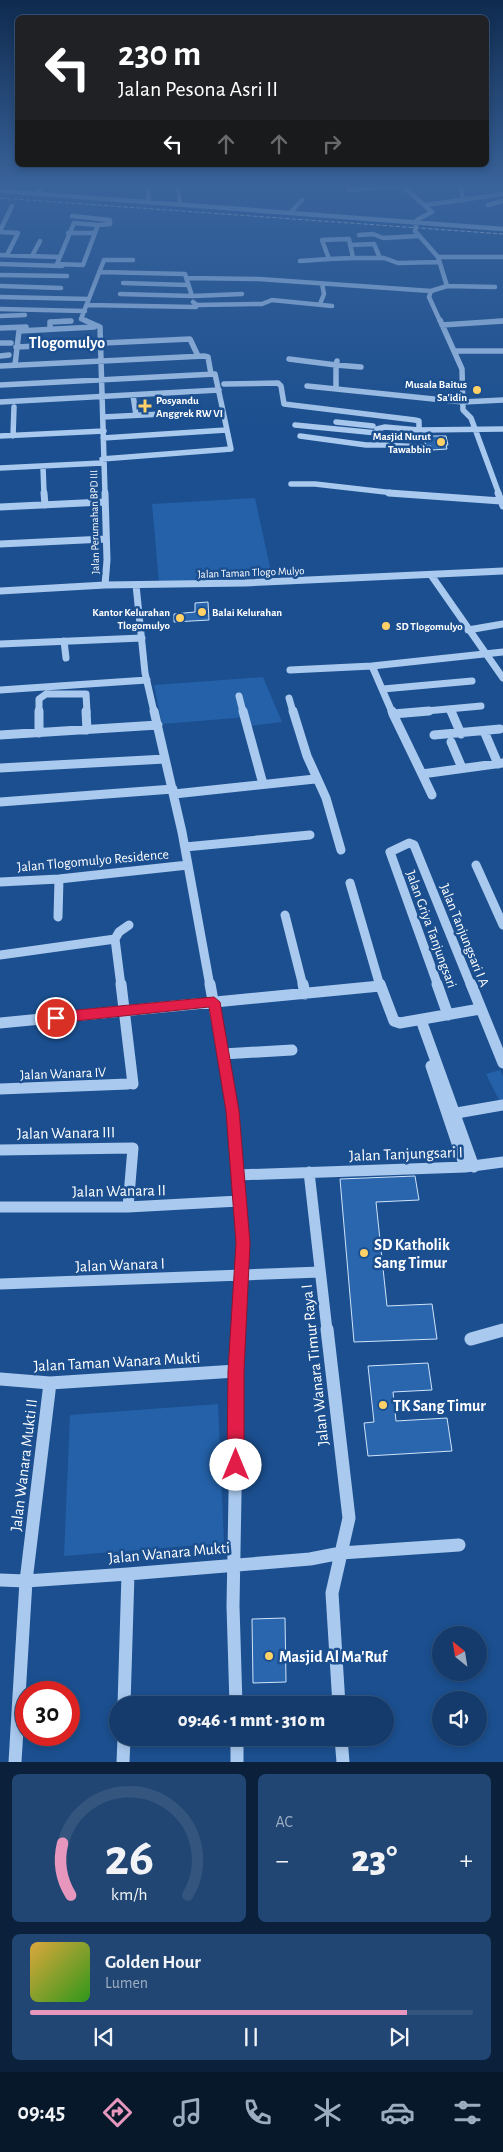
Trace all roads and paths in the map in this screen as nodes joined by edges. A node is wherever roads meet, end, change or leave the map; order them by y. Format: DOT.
graph roads {
  1 [pos="44,265"];
  2 [pos="73,265"];
  3 [pos="103,265"];
  4 [pos="441,265"];
  5 [pos="71,266"];
  6 [pos="83,266"];
  7 [pos="100,270"];
  8 [pos="128,273"];
  9 [pos="0,275"];
  10 [pos="67,276"];
  11 [pos="186,276"];
  12 [pos="123,283"];
  13 [pos="322,284"];
  14 [pos="188,285"];
  15 [pos="0,286"];
  16 [pos="215,286"];
  17 [pos="447,286"];
  18 [pos="495,287"];
  19 [pos="61,288"];
  20 [pos="431,291"];
  21 [pos="120,294"];
  22 [pos="242,294"];
  23 [pos="193,296"];
  24 [pos="216,296"];
  25 [pos="0,297"];
  26 [pos="55,298"];
  27 [pos="320,304"];
  28 [pos="87,305"];
  29 [pos="114,306"];
  30 [pos="196,306"];
  31 [pos="332,306"];
  32 [pos="0,309"];
  33 [pos="42,314"];
  34 [pos="0,316"];
  35 [pos="72,321"];
  36 [pos="503,321"];
  37 [pos="94,324"];
  38 [pos="442,325"];
  39 [pos="50,326"];
  40 [pos="100,327"];
  41 [pos="0,328"];
  42 [pos="0,343"];
  43 [pos="11,343"];
  44 [pos="101,343"];
  45 [pos="16,347"];
  46 [pos="454,351"];
  47 [pos="503,351"];
  48 [pos="9,355"];
  49 [pos="0,356"];
  50 [pos="198,356"];
  51 [pos="289,359"];
  52 [pos="100,361"];
  53 [pos="336,363"];
  54 [pos="15,365"];
  55 [pos="0,366"];
  56 [pos="361,367"];
  57 [pos="211,374"];
  58 [pos="101,379"];
  59 [pos="0,384"];
  60 [pos="224,384"];
  61 [pos="306,386"];
  62 [pos="336,388"];
  63 [pos="219,390"];
  64 [pos="133,395"];
  65 [pos="102,396"];
  66 [pos="503,400"];
  67 [pos="0,402"];
  68 [pos="463,402"];
  69 [pos="14,407"];
  70 [pos="223,412"];
  71 [pos="374,414"];
  72 [pos="136,415"];
  73 [pos="103,417"];
  74 [pos="336,422"];
  75 [pos="295,425"];
  76 [pos="503,428"];
  77 [pos="377,429"];
  78 [pos="226,430"];
  79 [pos="419,430"];
  80 [pos="475,430"];
  81 [pos="104,431"];
  82 [pos="0,436"];
  83 [pos="13,436"];
  84 [pos="300,436"];
  85 [pos="103,438"];
  86 [pos="384,445"];
  87 [pos="403,446"];
  88 [pos="422,447"];
  89 [pos="402,453"];
  90 [pos="102,461"];
  91 [pos="42,467"];
  92 [pos="0,468"];
  93 [pos="291,484"];
  94 [pos="103,502"];
  95 [pos="502,504"];
  96 [pos="44,505"];
  97 [pos="0,507"];
  98 [pos="105,539"];
  99 [pos="0,544"];
  100 [pos="503,571"];
  101 [pos="431,575"];
  102 [pos="136,585"];
  103 [pos="105,586"];
  104 [pos="0,591"];
  105 [pos="503,624"];
  106 [pos="468,630"];
  107 [pos="142,638"];
  108 [pos="64,641"];
  109 [pos="0,644"];
  110 [pos="503,652"];
  111 [pos="486,655"];
  112 [pos="66,658"];
  113 [pos="372,666"];
  114 [pos="290,670"];
  115 [pos="503,678"];
  116 [pos="147,680"];
  117 [pos="472,681"];
  118 [pos="383,689"];
  119 [pos="0,690"];
  120 [pos="239,696"];
  121 [pos="289,698"];
  122 [pos="482,706"];
  123 [pos="450,709"];
  124 [pos="393,714"];
  125 [pos="158,725"];
  126 [pos="500,729"];
  127 [pos="87,730"];
  128 [pos="484,731"];
  129 [pos="39,733"];
  130 [pos="461,734"];
  131 [pos="0,735"];
  132 [pos="434,735"];
  133 [pos="451,742"];
  134 [pos="165,759"];
  135 [pos="501,763"];
  136 [pos="0,768"];
  137 [pos="462,768"];
  138 [pos="422,774"];
  139 [pos="316,779"];
  140 [pos="263,784"];
  141 [pos="174,792"];
  142 [pos="432,795"];
  143 [pos="0,802"];
  144 [pos="310,835"];
  145 [pos="185,848"];
  146 [pos="341,850"];
  147 [pos="390,853"];
  148 [pos="476,865"];
  149 [pos="188,866"];
  150 [pos="60,879"];
  151 [pos="0,882"];
  152 [pos="350,883"];
  153 [pos="285,915"];
  154 [pos="58,917"];
  155 [pos="129,925"];
  156 [pos="503,925"];
  157 [pos="115,940"];
  158 [pos="0,955"];
  159 [pos="380,986"];
  160 [pos="305,994"];
  161 [pos="214,1002"];
  162 [pos="480,1009"];
  163 [pos="124,1011"];
  164 [pos="448,1015"];
  165 [pos="419,1020"];
  166 [pos="0,1023"];
  167 [pos="292,1050"];
  168 [pos="223,1054"];
  169 [pos="503,1063"];
  170 [pos="0,1090"];
  171 [pos="503,1105"];
  172 [pos="452,1114"];
  173 [pos="0,1150"];
  174 [pos="503,1162"];
  175 [pos="469,1167"];
  176 [pos="309,1172"];
  177 [pos="237,1175"];
  178 [pos="239,1202"];
  179 [pos="0,1207"];
  180 [pos="128,1207"];
  181 [pos="320,1272"];
  182 [pos="242,1276"];
  183 [pos="0,1284"];
  184 [pos="503,1330"];
  185 [pos="471,1339"];
  186 [pos="236,1371"];
  187 [pos="0,1379"];
  188 [pos="50,1383"];
  189 [pos="459,1545"];
  190 [pos="341,1553"];
  191 [pos="235,1564"];
  192 [pos="128,1574"];
  193 [pos="0,1580"];
  194 [pos="26,1581"];
  195 [pos="124,1696"];
  196 [pos="236,1696"];
  197 [pos="338,1696"];
  198 [pos="124,1746"];
  199 [pos="237,1746"];
  200 [pos="342,1746"];
  201 [pos="15,1762"];
  202 [pos="123,1762"];
  203 [pos="238,1762"];
  204 [pos="343,1762"];
  1 -- 5 [label="street"];
  2 -- 6 [label="street"];
  3 -- 7 [label="street"];
  4 -- 17 [label="street"];
  5 -- 6 [label="street"];
  5 -- 10 [label="street"];
  6 -- 7 [label="street"];
  7 -- 8 [label="street"];
  7 -- 28 [label="street"];
  8 -- 11 [label="street"];
  8 -- 12 [label="street"];
  9 -- 10 [label="street"];
  10 -- 19 [label="street"];
  11 -- 13 [label="street"];
  11 -- 14 [label="street"];
  12 -- 14 [label="street"];
  12 -- 21 [label="street"];
  13 -- 20 [label="street"];
  13 -- 27 [label="street"];
  14 -- 23 [label="street"];
  15 -- 19 [label="street"];
  16 -- 24 [label="street"];
  17 -- 18 [label="street"];
  17 -- 20 [label="street"];
  19 -- 26 [label="street"];
  20 -- 38 [label="street"];
  21 -- 23 [label="street"];
  21 -- 29 [label="street"];
  22 -- 24 [label="street"];
  23 -- 24 [label="street"];
  23 -- 30 [label="street"];
  25 -- 26 [label="street"];
  26 -- 28 [label="street"];
  27 -- 30 [label="street"];
  27 -- 31 [label="street"];
  28 -- 29 [label="street"];
  28 -- 32 [label="street"];
  28 -- 37 [label="street"];
  29 -- 30 [label="street"];
  33 -- 34 [label="street"];
  35 -- 39 [label="street"];
  36 -- 38 [label="street"];
  37 -- 39 [label="street"];
  37 -- 40 [label="street"];
  38 -- 46 [label="street"];
  39 -- 41 [label="street"];
  40 -- 44 [label="street"];
  40 -- 45 [label="street"];
  42 -- 43 [label="street"];
  44 -- 45 [label="street"];
  44 -- 50 [label="street"];
  44 -- 52 [label="street"];
  45 -- 54 [label="street"];
  46 -- 47 [label="street"];
  46 -- 68 [label="street"];
  48 -- 49 [label="street"];
  50 -- 52 [label="street"];
  50 -- 57 [label="street"];
  51 -- 53 [label="street"];
  52 -- 54 [label="street"];
  52 -- 58 [label="street, Jalan Perumahan BPD III"];
  53 -- 56 [label="street"];
  53 -- 62 [label="street"];
  54 -- 55 [label="street"];
  57 -- 58 [label="street"];
  57 -- 63 [label="street"];
  58 -- 59 [label="street"];
  58 -- 65 [label="street, Jalan Perumahan BPD III"];
  60 -- 71 [label="street"];
  61 -- 62 [label="street"];
  62 -- 68 [label="street"];
  63 -- 64 [label="street"];
  63 -- 70 [label="street"];
  64 -- 65 [label="street"];
  64 -- 72 [label="street"];
  65 -- 67 [label="street"];
  65 -- 73 [label="street, Jalan Perumahan BPD III"];
  66 -- 68 [label="street"];
  68 -- 80 [label="street"];
  69 -- 83 [label="street"];
  70 -- 72 [label="street"];
  70 -- 78 [label="street"];
  71 -- 77 [label="street"];
  71 -- 79 [label="street"];
  72 -- 73 [label="street"];
  73 -- 81 [label="street, Jalan Perumahan BPD III"];
  74 -- 77 [label="street"];
  75 -- 77 [label="street"];
  76 -- 80 [label="street"];
  77 -- 79 [label="street"];
  77 -- 86 [label="street"];
  78 -- 85 [label="street"];
  78 -- 90 [label="street, Jalan Perumahan BPD III"];
  79 -- 80 [label="street"];
  80 -- 95 [label="street"];
  81 -- 83 [label="street"];
  81 -- 85 [label="street, Jalan Perumahan BPD III"];
  82 -- 83 [label="street"];
  84 -- 86 [label="street"];
  85 -- 90 [label="street, Jalan Perumahan BPD III"];
  86 -- 87 [label="street"];
  87 -- 88 [label="street"];
  87 -- 89 [label="street"];
  90 -- 91 [label="street"];
  90 -- 94 [label="street, Jalan Perumahan BPD III"];
  91 -- 92 [label="street"];
  91 -- 96 [label="street"];
  93 -- 95 [label="street"];
  94 -- 96 [label="street"];
  94 -- 98 [label="street, Jalan Perumahan BPD III"];
  96 -- 97 [label="street"];
  98 -- 99 [label="street"];
  98 -- 103 [label="street, Jalan Perumahan BPD III"];
  100 -- 101 [label="street, Jalan Taman Tlogo Mulyo"];
  101 -- 102 [label="street, Jalan Taman Tlogo Mulyo"];
  101 -- 106 [label="street"];
  102 -- 103 [label="street, Jalan Taman Tlogo Mulyo"];
  102 -- 107 [label="street"];
  103 -- 104 [label="street, Jalan Taman Tlogo Mulyo"];
  105 -- 106 [label="street"];
  106 -- 111 [label="street"];
  107 -- 108 [label="street"];
  107 -- 116 [label="street"];
  108 -- 109 [label="street"];
  108 -- 112 [label="street"];
  110 -- 111 [label="street"];
  111 -- 113 [label="street"];
  111 -- 115 [label="street"];
  113 -- 114 [label="street"];
  113 -- 118 [label="street"];
  116 -- 119 [label="street"];
  116 -- 125 [label="street"];
  117 -- 118 [label="street"];
  118 -- 124 [label="street"];
  120 -- 140 [label="street"];
  121 -- 139 [label="street"];
  122 -- 123 [label="street"];
  123 -- 124 [label="street"];
  123 -- 130 [label="street"];
  124 -- 138 [label="street"];
  125 -- 127 [label="street"];
  125 -- 134 [label="street"];
  126 -- 128 [label="street"];
  127 -- 129 [label="street"];
  127 -- 129 [label="street"];
  128 -- 130 [label="street"];
  128 -- 135 [label="street"];
  129 -- 131 [label="street"];
  130 -- 132 [label="street"];
  133 -- 137 [label="street"];
  134 -- 136 [label="street"];
  134 -- 141 [label="street"];
  135 -- 137 [label="street"];
  137 -- 138 [label="street"];
  138 -- 142 [label="street"];
  139 -- 140 [label="street"];
  139 -- 146 [label="street"];
  140 -- 141 [label="street"];
  141 -- 143 [label="street"];
  141 -- 145 [label="street"];
  144 -- 145 [label="street"];
  145 -- 149 [label="street"];
  147 -- 162 [label="street, Jalan Tanjungsari I A"];
  147 -- 164 [label="street, Jalan Griya Tanjungsari"];
  148 -- 156 [label="street"];
  149 -- 150 [label="street, Jalan Tlogomulyo Residence"];
  149 -- 161 [label="street"];
  150 -- 151 [label="street, Jalan Tlogomulyo Residence"];
  150 -- 154 [label="street"];
  152 -- 159 [label="street"];
  153 -- 160 [label="street"];
  155 -- 157 [label="street"];
  157 -- 158 [label="street"];
  157 -- 163 [label="street"];
  159 -- 160 [label="street"];
  159 -- 165 [label="street"];
  160 -- 161 [label="street"];
  161 -- 163 [label="street"];
  161 -- 168 [label="street"];
  162 -- 164 [label="street"];
  162 -- 169 [label="street, Jalan Tanjungsari I A"];
  163 -- 166 [label="street"];
  163 -- 170 [label="street, Jalan Wanara IV"];
  164 -- 165 [label="street"];
  165 -- 172 [label="street"];
  167 -- 168 [label="street"];
  168 -- 177 [label="street"];
  171 -- 172 [label="street"];
  172 -- 175 [label="street"];
  173 -- 180 [label="street, Jalan Wanara III"];
  174 -- 175 [label="street, Jalan Tanjungsari I"];
  175 -- 176 [label="street, Jalan Tanjungsari I"];
  176 -- 177 [label="street, Jalan Tanjungsari I"];
  176 -- 181 [label="street, Jalan Wanara Timur Raya I"];
  177 -- 178 [label="street"];
  178 -- 180 [label="street, Jalan Wanara II"];
  178 -- 182 [label="street"];
  179 -- 180 [label="street, Jalan Wanara II"];
  181 -- 182 [label="street, Jalan Wanara I"];
  181 -- 190 [label="street, Jalan Wanara Timur Raya I"];
  182 -- 183 [label="street, Jalan Wanara I"];
  182 -- 186 [label="street"];
  184 -- 185 [label="street"];
  186 -- 188 [label="street, Jalan Taman Wanara Mukti"];
  186 -- 191 [label="street"];
  187 -- 188 [label="street, Jalan Taman Wanara Mukti"];
  188 -- 194 [label="street, Jalan Wanara Mukti II"];
  189 -- 190 [label="street"];
  190 -- 191 [label="street, Jalan Wanara Mukti"];
  190 -- 197 [label="street, Jalan Wanara Timur Raya I"];
  191 -- 192 [label="street, Jalan Wanara Mukti"];
  191 -- 196 [label="street"];
  192 -- 194 [label="street, Jalan Wanara Mukti"];
  192 -- 195 [label="street"];
  193 -- 194 [label="street, Jalan Wanara Mukti"];
  194 -- 201 [label="street"];
  198 -- 202 [label="street"];
  199 -- 203 [label="street"];
  200 -- 204 [label="street"];
}
